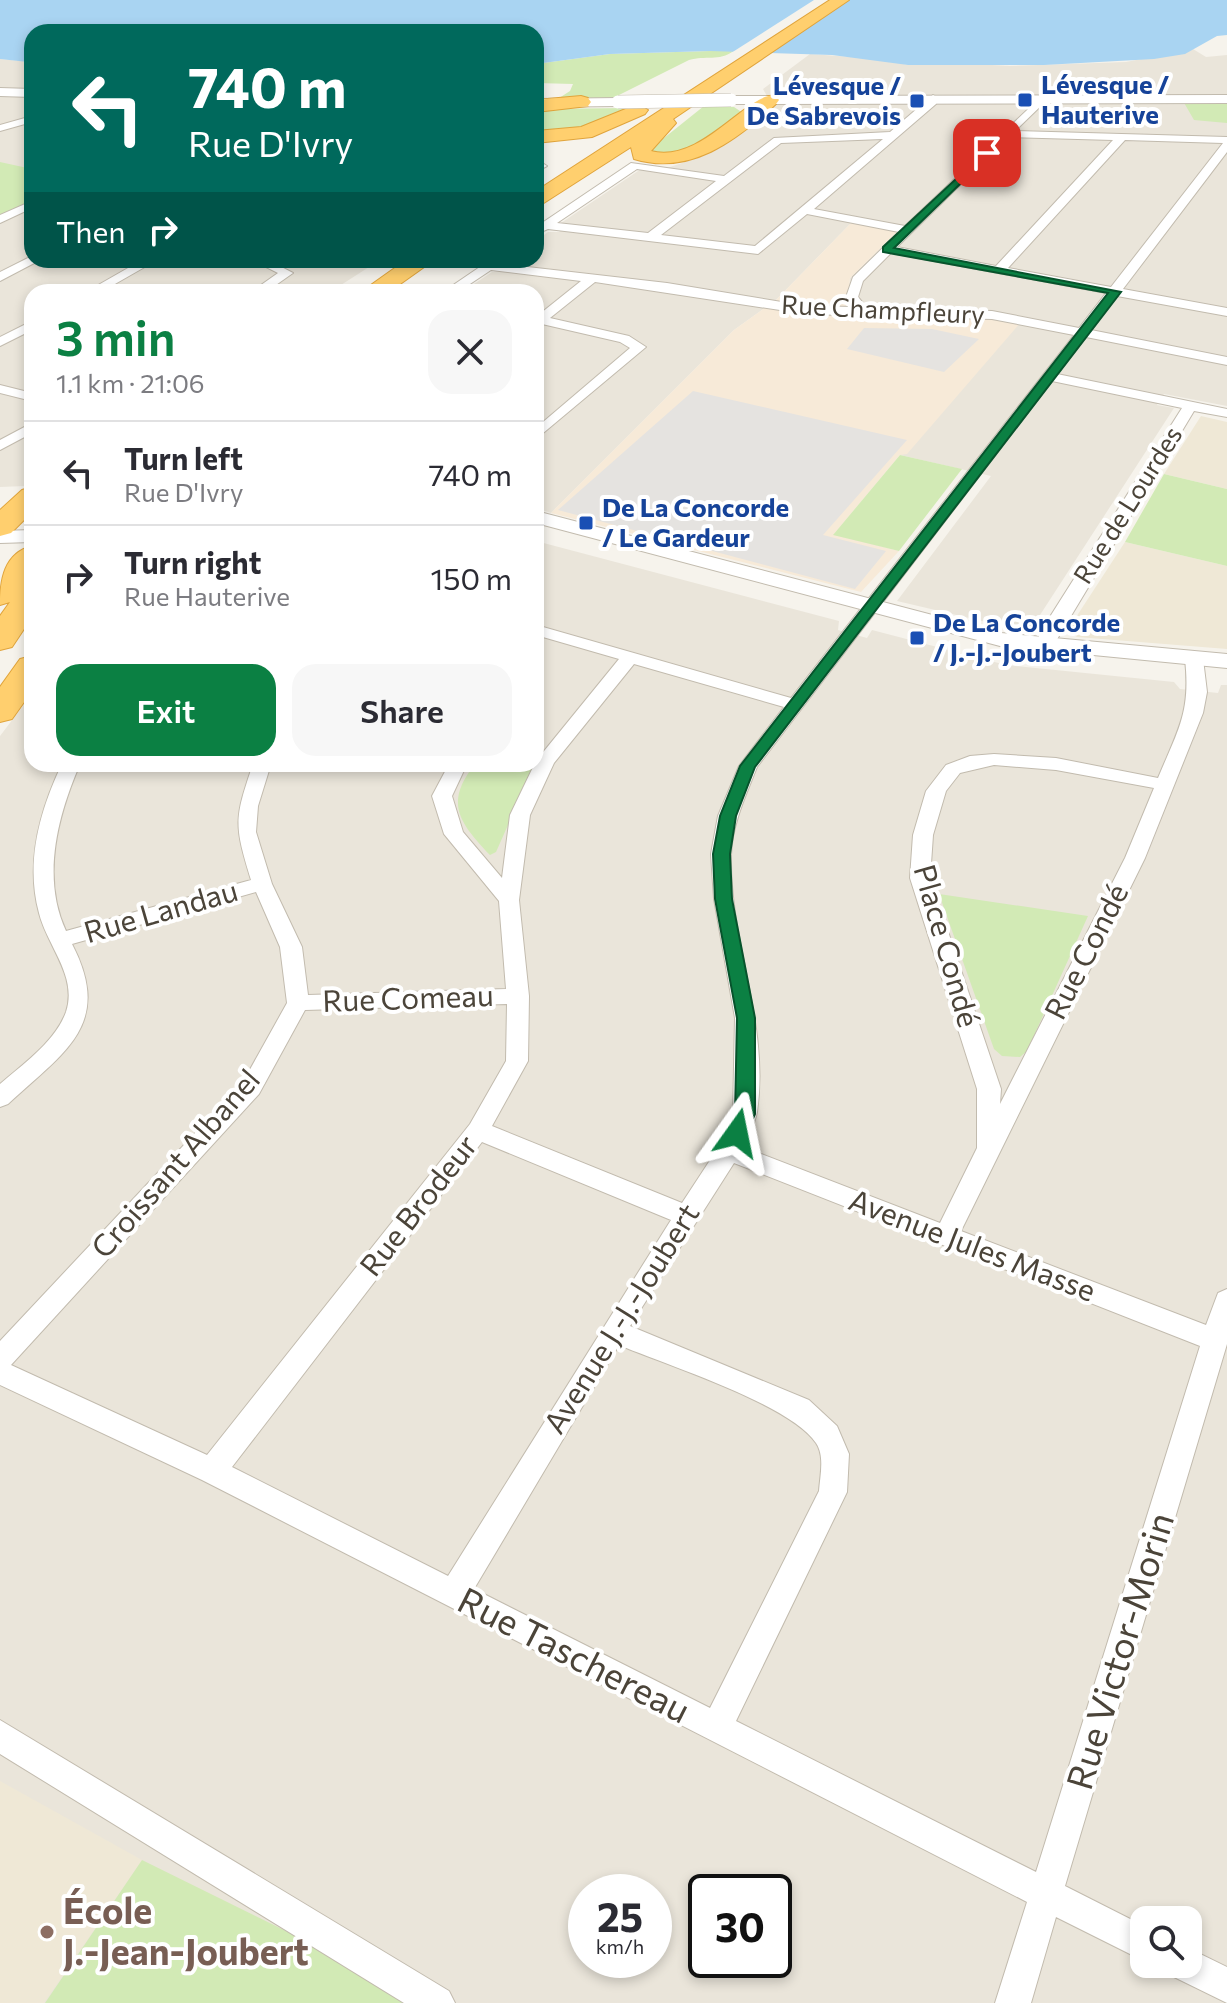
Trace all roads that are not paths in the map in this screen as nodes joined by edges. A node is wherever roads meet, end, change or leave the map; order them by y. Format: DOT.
graph roads {
  1 [pos="821,0"];
  2 [pos="841,0"];
  3 [pos="738,61"];
  4 [pos="0,92"];
  5 [pos="24,93"];
  6 [pos="1044,97"];
  7 [pos="933,98"];
  8 [pos="680,99"];
  9 [pos="1227,99"];
  10 [pos="731,100"];
  11 [pos="581,102"];
  12 [pos="544,104"];
  13 [pos="762,106"];
  14 [pos="24,121"];
  15 [pos="4,126"];
  16 [pos="24,130"];
  17 [pos="1007,134"];
  18 [pos="890,135"];
  19 [pos="544,136"];
  20 [pos="1122,137"];
  21 [pos="1227,142"];
  22 [pos="544,180"];
  23 [pos="728,180"];
  24 [pos="544,195"];
  25 [pos="24,208"];
  26 [pos="803,210"];
  27 [pos="0,219"];
  28 [pos="544,227"];
  29 [pos="544,229"];
  30 [pos="908,230"];
  31 [pos="649,238"];
  32 [pos="887,249"];
  33 [pos="24,265"];
  34 [pos="136,268"];
  35 [pos="276,268"];
  36 [pos="410,268"];
  37 [pos="435,268"];
  38 [pos="485,268"];
  39 [pos="524,268"];
  40 [pos="999,270"];
  41 [pos="0,277"];
  42 [pos="591,279"];
  43 [pos="107,284"];
  44 [pos="270,284"];
  45 [pos="385,284"];
  46 [pos="410,284"];
  47 [pos="461,284"];
  48 [pos="1115,292"];
  49 [pos="1227,312"];
  50 [pos="864,313"];
  51 [pos="544,317"];
  52 [pos="544,323"];
  53 [pos="24,329"];
  54 [pos="1083,332"];
  55 [pos="0,342"];
  56 [pos="1227,361"];
  57 [pos="1050,377"];
  58 [pos="0,389"];
  59 [pos="24,395"];
  60 [pos="1190,406"];
  61 [pos="1227,413"];
  62 [pos="544,428"];
  63 [pos="24,432"];
  64 [pos="0,446"];
  65 [pos="544,519"];
  66 [pos="17,524"];
  67 [pos="544,535"];
  68 [pos="0,595"];
  69 [pos="24,605"];
  70 [pos="868,612"];
  71 [pos="544,632"];
  72 [pos="0,640"];
  73 [pos="1044,646"];
  74 [pos="630,657"];
  75 [pos="1227,661"];
  76 [pos="1195,667"];
  77 [pos="1227,676"];
  78 [pos="24,678"];
  79 [pos="797,705"];
  80 [pos="0,712"];
  81 [pos="546,746"];
  82 [pos="68,772"];
  83 [pos="259,772"];
  84 [pos="454,772"];
  85 [pos="540,772"];
  86 [pos="1165,785"];
  87 [pos="262,884"];
  88 [pos="509,900"];
  89 [pos="60,940"];
  90 [pos="518,996"];
  91 [pos="298,1003"];
  92 [pos="0,1098"];
  93 [pos="478,1130"];
  94 [pos="729,1151"];
  95 [pos="986,1152"];
  96 [pos="685,1215"];
  97 [pos="946,1235"];
  98 [pos="1227,1300"];
  99 [pos="613,1331"];
  100 [pos="1215,1340"];
  101 [pos="0,1359"];
  102 [pos="0,1372"];
  103 [pos="212,1471"];
  104 [pos="454,1594"];
  105 [pos="717,1727"];
  106 [pos="0,1736"];
  107 [pos="1047,1894"];
  108 [pos="1130,1937"];
  109 [pos="1202,1973"];
  110 [pos="1227,1986"];
  111 [pos="437,2003"];
  112 [pos="1013,2003"];
  1 -- 3 [label="highway"];
  2 -- 3 [label="highway"];
  3 -- 8 [label="highway"];
  4 -- 5 [label="street"];
  6 -- 7 [label="street"];
  6 -- 9 [label="street"];
  6 -- 17 [label="street"];
  7 -- 13 [label="street"];
  7 -- 18 [label="street"];
  8 -- 13 [label="highway"];
  8 -- 19 [label="highway"];
  8 -- 22 [label="highway"];
  8 -- 24 [label="highway"];
  10 -- 11 [label="street, bridge"];
  10 -- 13 [label="highway"];
  11 -- 12 [label="highway"];
  14 -- 15 [label="street"];
  15 -- 16 [label="street"];
  17 -- 20 [label="street"];
  17 -- 30 [label="street"];
  18 -- 23 [label="street"];
  18 -- 26 [label="street"];
  20 -- 21 [label="street"];
  20 -- 40 [label="street"];
  21 -- 48 [label="street, Avenue J.-J.-Joubert"];
  23 -- 28 [label="street"];
  23 -- 31 [label="street"];
  25 -- 27 [label="street"];
  26 -- 30 [label="street"];
  26 -- 31 [label="street"];
  29 -- 31 [label="street"];
  30 -- 32 [label="street"];
  32 -- 40 [label="street"];
  32 -- 50 [label="street"];
  33 -- 41 [label="street"];
  34 -- 43 [label="street"];
  35 -- 44 [label="street"];
  36 -- 45 [label="highway"];
  37 -- 46 [label="highway"];
  38 -- 47 [label="street"];
  39 -- 42 [label="street, Rue Champfleury"];
  40 -- 48 [label="street"];
  42 -- 50 [label="street, Rue Champfleury"];
  42 -- 51 [label="street"];
  48 -- 49 [label="street"];
  48 -- 54 [label="street, Avenue J.-J.-Joubert"];
  50 -- 54 [label="street, Rue Champfleury"];
  52 -- 62 [label="street"];
  53 -- 55 [label="street"];
  54 -- 56 [label="street, Rue Champfleury"];
  54 -- 57 [label="street, Avenue J.-J.-Joubert"];
  57 -- 60 [label="street"];
  57 -- 70 [label="street, Avenue J.-J.-Joubert"];
  58 -- 59 [label="street"];
  60 -- 61 [label="street"];
  60 -- 73 [label="street, Rue de Lourdes"];
  63 -- 64 [label="street"];
  65 -- 70 [label="street"];
  66 -- 68 [label="highway"];
  67 -- 70 [label="street"];
  69 -- 72 [label="highway"];
  70 -- 73 [label="street"];
  70 -- 76 [label="street"];
  70 -- 79 [label="street, Avenue J.-J.-Joubert"];
  71 -- 74 [label="street"];
  73 -- 76 [label="street"];
  74 -- 79 [label="street"];
  74 -- 81 [label="street, Rue Brodeur"];
  75 -- 76 [label="street"];
  76 -- 77 [label="street"];
  76 -- 86 [label="street, Rue Condé"];
  78 -- 80 [label="highway"];
  79 -- 94 [label="street, Avenue J.-J.-Joubert"];
  82 -- 89 [label="street"];
  83 -- 87 [label="street"];
  84 -- 88 [label="street"];
  85 -- 88 [label="street, Rue Brodeur"];
  86 -- 95 [label="street, Rue Condé"];
  86 -- 95 [label="street, Place Condé"];
  87 -- 89 [label="street, Rue Landau"];
  87 -- 91 [label="street"];
  88 -- 90 [label="street, Rue Brodeur"];
  89 -- 92 [label="street"];
  90 -- 91 [label="street, Rue Comeau"];
  90 -- 93 [label="street, Rue Brodeur"];
  91 -- 101 [label="street, Croissant Albanel"];
  93 -- 96 [label="street"];
  93 -- 103 [label="street, Rue Brodeur"];
  94 -- 96 [label="street, Avenue J.-J.-Joubert"];
  94 -- 97 [label="street, Avenue Jules Masse"];
  95 -- 97 [label="street, Rue Condé"];
  96 -- 99 [label="street, Avenue J.-J.-Joubert"];
  97 -- 100 [label="street, Avenue Jules Masse"];
  98 -- 100 [label="street, Rue Victor-Morin"];
  99 -- 104 [label="street, Avenue J.-J.-Joubert"];
  99 -- 105 [label="street"];
  100 -- 107 [label="street, Rue Victor-Morin"];
  102 -- 103 [label="street, Rue Taschereau"];
  103 -- 104 [label="street, Rue Taschereau"];
  104 -- 105 [label="street, Rue Taschereau"];
  105 -- 107 [label="street, Rue Taschereau"];
  106 -- 111 [label="street"];
  107 -- 108 [label="street, Rue Taschereau"];
  107 -- 112 [label="street, Rue Victor-Morin"];
  109 -- 110 [label="street"];
}
